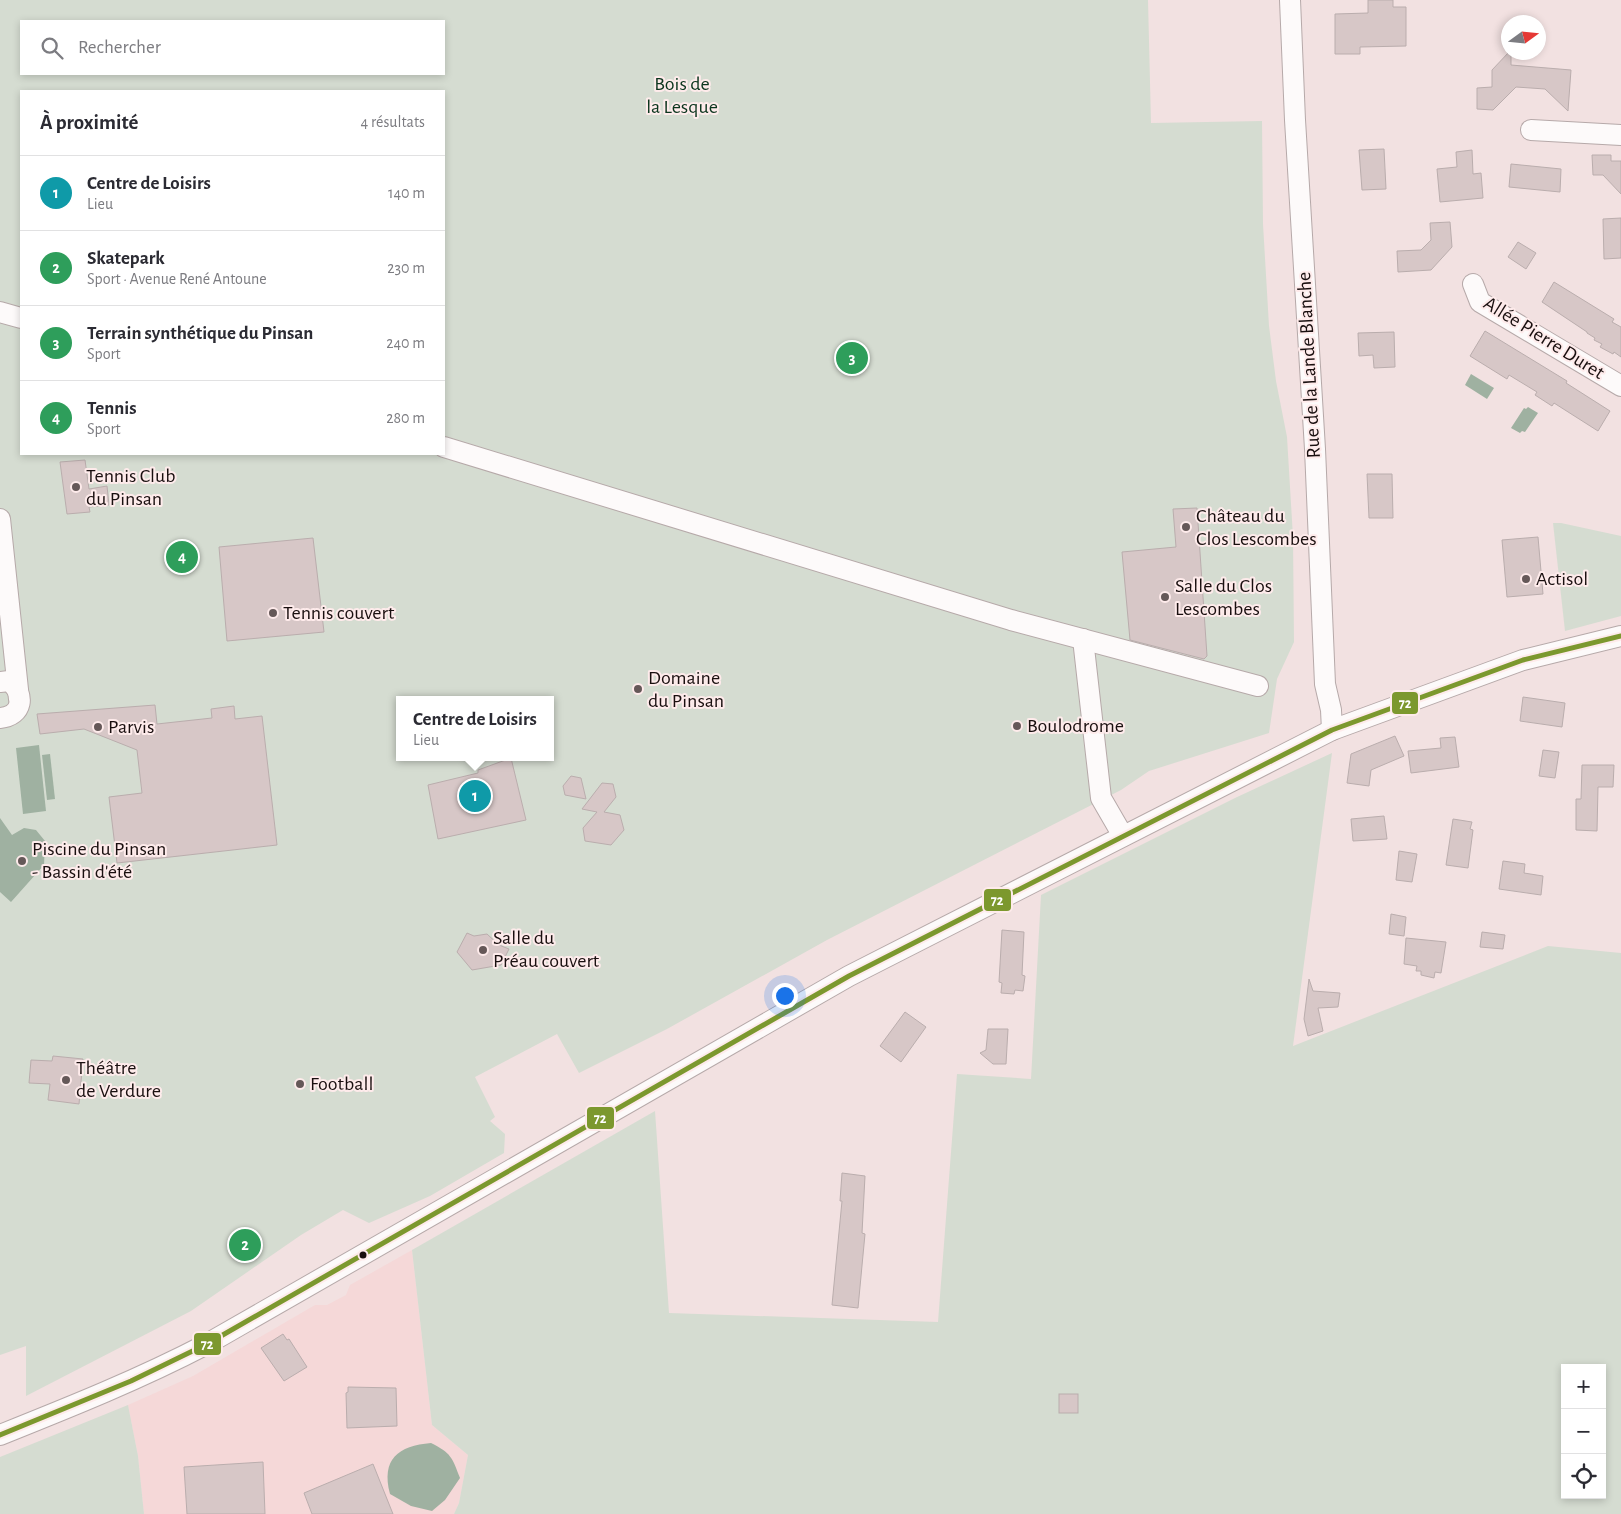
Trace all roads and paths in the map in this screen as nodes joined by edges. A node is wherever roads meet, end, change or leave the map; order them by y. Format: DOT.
graph roads {
  1 [pos="1290,0"];
  2 [pos="1531,130"];
  3 [pos="1621,135"];
  4 [pos="1473,284"];
  5 [pos="1621,386"];
  6 [pos="445,447"];
  7 [pos="0,519"];
  8 [pos="1621,636"];
  9 [pos="1083,639"];
  10 [pos="0,682"];
  11 [pos="1258,686"];
  12 [pos="19,699"];
  13 [pos="0,718"];
  14 [pos="1332,730"];
  15 [pos="1124,836"];
  16 [pos="0,1435"];
  1 -- 14 [label="street, Rue de la Lande Blanche"];
  2 -- 3 [label="street"];
  4 -- 5 [label="street, Allée Pierre Duret"];
  6 -- 9 [label="street"];
  7 -- 12 [label="street"];
  8 -- 14 [label="street"];
  9 -- 11 [label="street"];
  9 -- 15 [label="street"];
  10 -- 12 [label="street"];
  12 -- 13 [label="street"];
  14 -- 15 [label="street"];
  15 -- 16 [label="street"];
}
